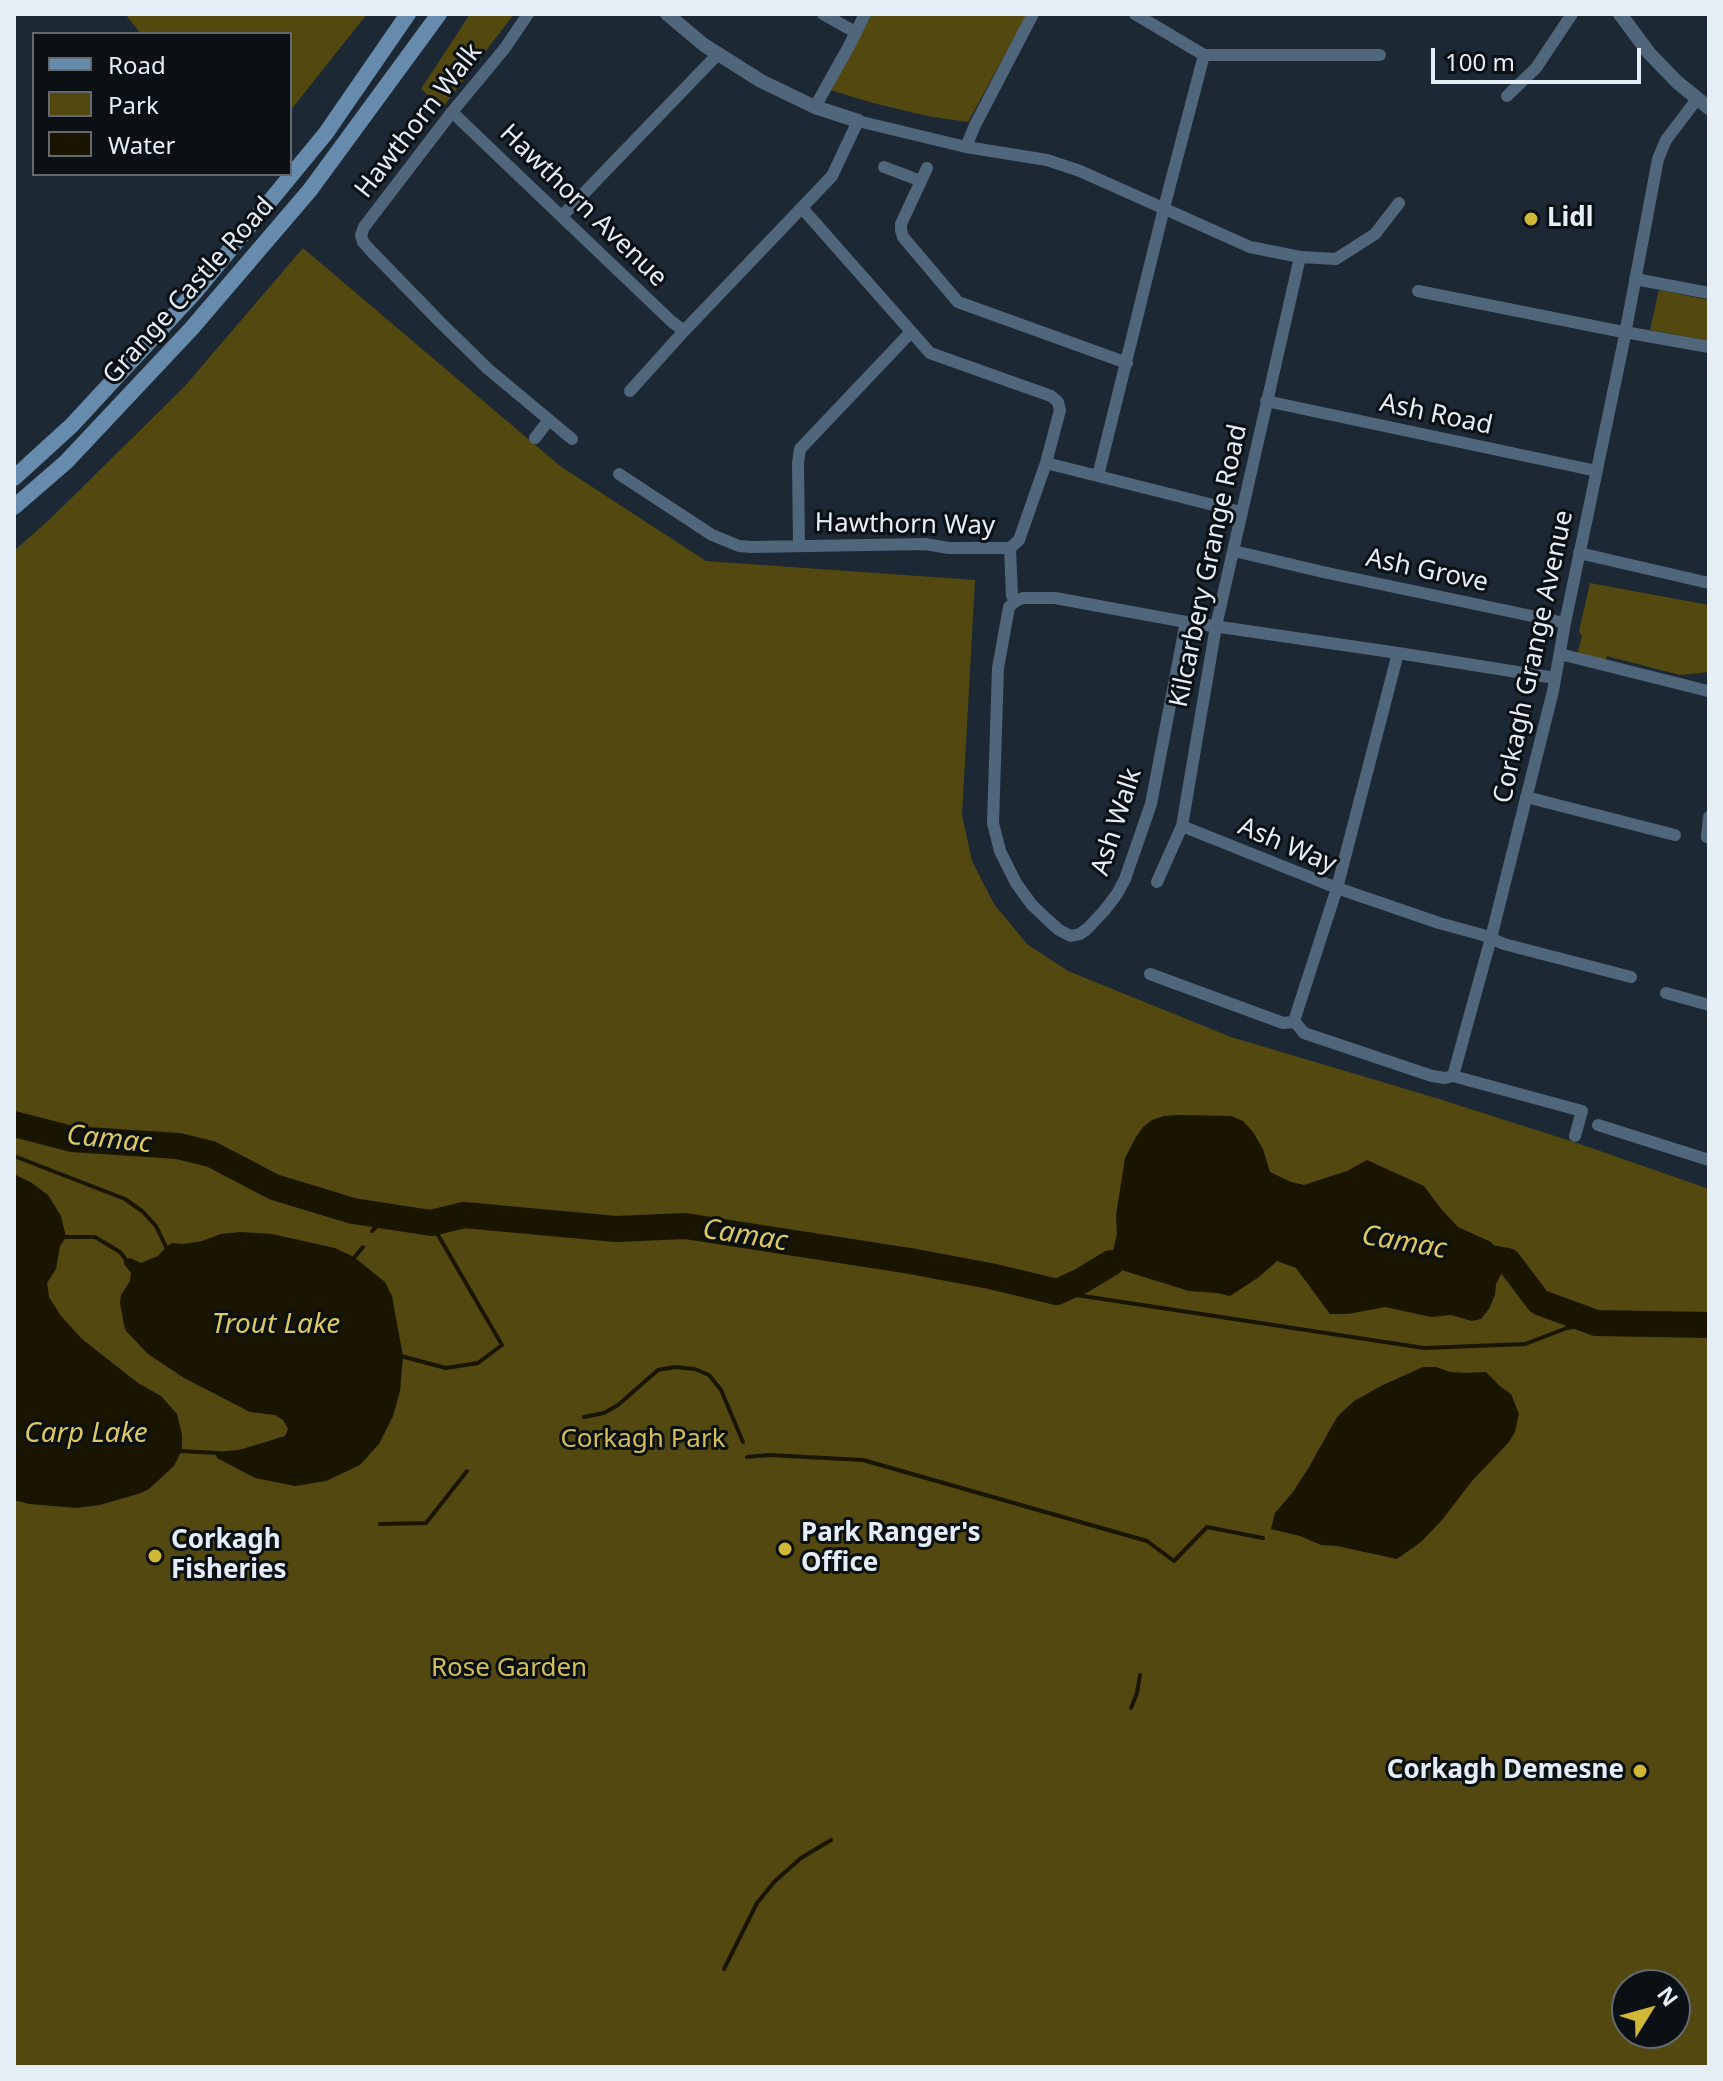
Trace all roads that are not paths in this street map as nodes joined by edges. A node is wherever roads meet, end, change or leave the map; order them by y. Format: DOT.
graph roads {
  1 [pos="408,14"];
  2 [pos="439,14"];
  3 [pos="528,14"];
  4 [pos="667,14"];
  5 [pos="823,14"];
  6 [pos="865,14"];
  7 [pos="1033,14"];
  8 [pos="1135,14"];
  9 [pos="1572,14"];
  10 [pos="1620,14"];
  11 [pos="855,32"];
  12 [pos="718,54"];
  13 [pos="1204,55"];
  14 [pos="1380,55"];
  15 [pos="1507,96"];
  16 [pos="1703,103"];
  17 [pos="815,107"];
  18 [pos="452,112"];
  19 [pos="858,121"];
  20 [pos="966,147"];
  21 [pos="884,167"];
  22 [pos="927,168"];
  23 [pos="292,174"];
  24 [pos="291,176"];
  25 [pos="921,181"];
  26 [pos="1399,203"];
  27 [pos="802,208"];
  28 [pos="1164,208"];
  29 [pos="562,216"];
  30 [pos="1300,257"];
  31 [pos="1635,279"];
  32 [pos="1418,291"];
  33 [pos="1709,293"];
  34 [pos="684,331"];
  35 [pos="1625,331"];
  36 [pos="911,332"];
  37 [pos="1709,347"];
  38 [pos="1127,363"];
  39 [pos="630,391"];
  40 [pos="1266,401"];
  41 [pos="549,420"];
  42 [pos="535,438"];
  43 [pos="572,439"];
  44 [pos="1046,463"];
  45 [pos="1597,471"];
  46 [pos="619,474"];
  47 [pos="1098,476"];
  48 [pos="14,478"];
  49 [pos="14,507"];
  50 [pos="1241,512"];
  51 [pos="799,546"];
  52 [pos="1010,548"];
  53 [pos="1234,551"];
  54 [pos="1579,553"];
  55 [pos="1709,583"];
  56 [pos="1016,601"];
  57 [pos="1186,622"];
  58 [pos="1565,623"];
  59 [pos="1216,626"];
  60 [pos="1398,653"];
  61 [pos="1560,654"];
  62 [pos="1555,678"];
  63 [pos="1708,691"];
  64 [pos="1526,797"];
  65 [pos="1709,817"];
  66 [pos="1182,826"];
  67 [pos="1675,835"];
  68 [pos="1709,838"];
  69 [pos="1157,882"];
  70 [pos="1337,888"];
  71 [pos="1491,938"];
  72 [pos="1150,974"];
  73 [pos="1631,977"];
  74 [pos="1666,993"];
  75 [pos="1709,1005"];
  76 [pos="1295,1022"];
  77 [pos="1453,1076"];
  78 [pos="1598,1125"];
  79 [pos="1575,1136"];
  80 [pos="1709,1160"];
  1 -- 23 [label="main road, Grange Castle Road"];
  2 -- 49 [label="main road, Grange Castle Road"];
  3 -- 18 [label="street, Hawthorn Walk"];
  4 -- 12 [label="street"];
  5 -- 11 [label="street"];
  6 -- 11 [label="street"];
  7 -- 20 [label="street"];
  8 -- 13 [label="street"];
  9 -- 15 [label="street"];
  10 -- 16 [label="street"];
  11 -- 17 [label="street"];
  12 -- 17 [label="street"];
  12 -- 29 [label="street"];
  13 -- 14 [label="street"];
  13 -- 28 [label="street"];
  16 -- 31 [label="street, Corkagh Grange Avenue"];
  17 -- 19 [label="street"];
  18 -- 29 [label="street, Hawthorn Avenue"];
  18 -- 41 [label="street, Hawthorn Walk"];
  19 -- 20 [label="street"];
  19 -- 27 [label="street"];
  20 -- 28 [label="street"];
  21 -- 25 [label="street"];
  22 -- 25 [label="street"];
  24 -- 48 [label="main road, Grange Castle Road"];
  25 -- 38 [label="street"];
  26 -- 30 [label="street"];
  27 -- 34 [label="street"];
  27 -- 36 [label="street"];
  28 -- 30 [label="street"];
  28 -- 38 [label="street"];
  29 -- 34 [label="street, Hawthorn Avenue"];
  30 -- 40 [label="street, Kilcarbery Grange Road"];
  31 -- 33 [label="street"];
  31 -- 35 [label="street, Corkagh Grange Avenue"];
  32 -- 35 [label="street"];
  34 -- 39 [label="street"];
  35 -- 37 [label="street"];
  35 -- 45 [label="street, Corkagh Grange Avenue"];
  36 -- 44 [label="street"];
  36 -- 51 [label="street, Hawthorn Way"];
  38 -- 47 [label="street"];
  40 -- 45 [label="street, Ash Road"];
  40 -- 50 [label="street, Kilcarbery Grange Road"];
  41 -- 42 [label="street"];
  41 -- 43 [label="street, Hawthorn Walk"];
  44 -- 47 [label="street"];
  44 -- 52 [label="street"];
  45 -- 54 [label="street, Corkagh Grange Avenue"];
  46 -- 51 [label="street, Hawthorn Way"];
  47 -- 50 [label="street"];
  50 -- 53 [label="street, Kilcarbery Grange Road"];
  51 -- 52 [label="street, Hawthorn Way"];
  52 -- 56 [label="street"];
  53 -- 58 [label="street, Ash Grove"];
  53 -- 59 [label="street, Kilcarbery Grange Road"];
  54 -- 55 [label="street"];
  54 -- 58 [label="street, Corkagh Grange Avenue"];
  56 -- 57 [label="street"];
  56 -- 57 [label="street, Ash Walk"];
  57 -- 59 [label="street"];
  58 -- 61 [label="street, Corkagh Grange Avenue"];
  59 -- 60 [label="street"];
  59 -- 66 [label="street, Kilcarbery Grange Road"];
  60 -- 62 [label="street"];
  60 -- 70 [label="street"];
  61 -- 62 [label="street, Corkagh Grange Avenue"];
  61 -- 63 [label="street"];
  62 -- 64 [label="street, Corkagh Grange Avenue"];
  64 -- 67 [label="street"];
  64 -- 71 [label="street, Corkagh Grange Avenue"];
  65 -- 68 [label="street"];
  66 -- 69 [label="street, Kilcarbery Grange Road"];
  66 -- 70 [label="street, Ash Way"];
  70 -- 71 [label="street"];
  70 -- 76 [label="street, Ash Way"];
  71 -- 73 [label="street"];
  71 -- 77 [label="street, Corkagh Grange Avenue"];
  72 -- 76 [label="street"];
  74 -- 75 [label="street"];
  76 -- 77 [label="street"];
  77 -- 79 [label="street"];
  78 -- 80 [label="street"];
}
